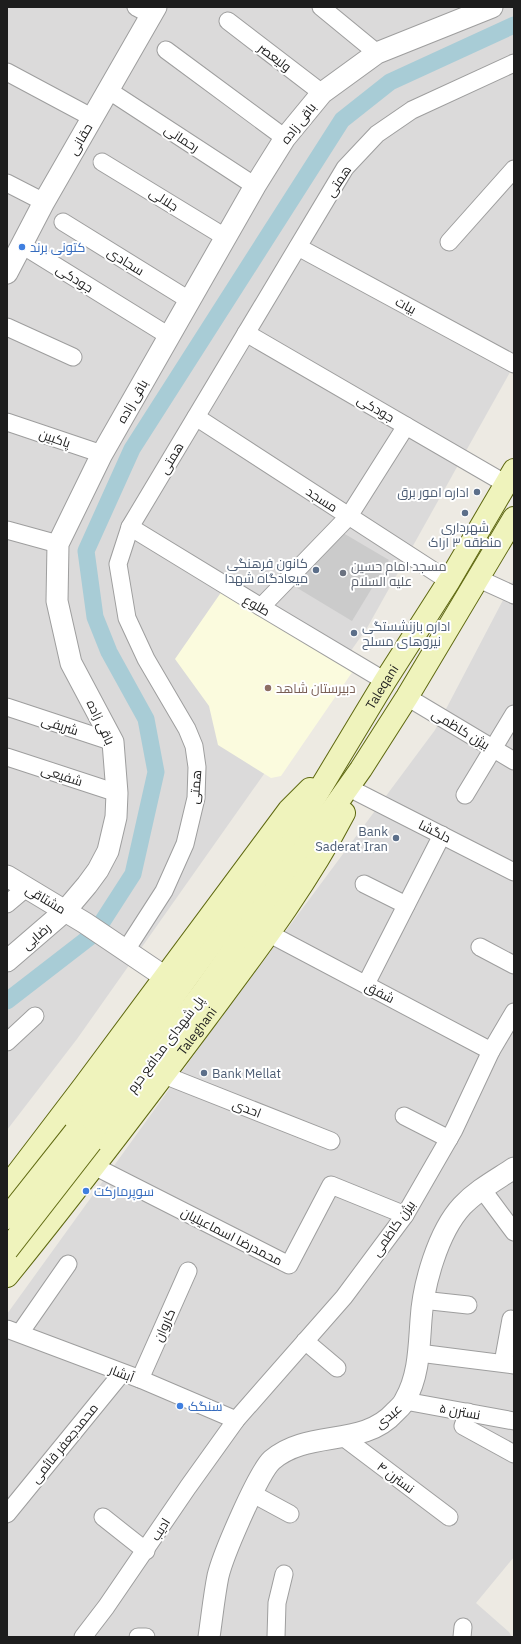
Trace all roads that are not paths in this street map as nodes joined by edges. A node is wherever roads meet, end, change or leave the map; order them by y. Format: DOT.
graph roads {
  1 [pos="321,7"];
  2 [pos="492,7"];
  3 [pos="148,10"];
  4 [pos="228,21"];
  5 [pos="166,50"];
  6 [pos="377,53"];
  7 [pos="514,63"];
  8 [pos="7,72"];
  9 [pos="108,90"];
  10 [pos="322,93"];
  11 [pos="93,118"];
  12 [pos="285,138"];
  13 [pos="102,162"];
  14 [pos="514,170"];
  15 [pos="7,183"];
  16 [pos="255,186"];
  17 [pos="44,202"];
  18 [pos="63,222"];
  19 [pos="225,237"];
  20 [pos="449,242"];
  21 [pos="22,246"];
  22 [pos="298,247"];
  23 [pos="7,273"];
  24 [pos="189,300"];
  25 [pos="7,327"];
  26 [pos="246,333"];
  27 [pos="169,336"];
  28 [pos="73,357"];
  29 [pos="514,364"];
  30 [pos="196,417"];
  31 [pos="7,422"];
  32 [pos="406,426"];
  33 [pos="102,454"];
  34 [pos="510,477"];
  35 [pos="349,516"];
  36 [pos="514,518"];
  37 [pos="130,527"];
  38 [pos="7,530"];
  39 [pos="58,544"];
  40 [pos="479,579"];
  41 [pos="449,581"];
  42 [pos="514,595"];
  43 [pos="261,607"];
  44 [pos="385,681"];
  45 [pos="407,697"];
  46 [pos="7,707"];
  47 [pos="514,714"];
  48 [pos="113,742"];
  49 [pos="493,748"];
  50 [pos="7,757"];
  51 [pos="338,759"];
  52 [pos="514,761"];
  53 [pos="361,769"];
  54 [pos="355,791"];
  55 [pos="117,793"];
  56 [pos="465,795"];
  57 [pos="308,828"];
  58 [pos="442,835"];
  59 [pos="514,872"];
  60 [pos="7,876"];
  61 [pos="364,884"];
  62 [pos="26,888"];
  63 [pos="7,904"];
  64 [pos="406,905"];
  65 [pos="65,910"];
  66 [pos="268,933"];
  67 [pos="120,946"];
  68 [pos="480,947"];
  69 [pos="7,961"];
  70 [pos="514,965"];
  71 [pos="165,976"];
  72 [pos="366,984"];
  73 [pos="35,1016"];
  74 [pos="513,1016"];
  75 [pos="7,1042"];
  76 [pos="491,1051"];
  77 [pos="164,1075"];
  78 [pos="404,1116"];
  79 [pos="83,1137"];
  80 [pos="449,1140"];
  81 [pos="331,1141"];
  82 [pos="41,1142"];
  83 [pos="514,1168"];
  84 [pos="91,1170"];
  85 [pos="7,1187"];
  86 [pos="482,1189"];
  87 [pos="404,1215"];
  88 [pos="7,1219"];
  89 [pos="514,1232"];
  90 [pos="30,1248"];
  91 [pos="7,1250"];
  92 [pos="68,1264"];
  93 [pos="188,1271"];
  94 [pos="7,1276"];
  95 [pos="422,1300"];
  96 [pos="468,1305"];
  97 [pos="511,1319"];
  98 [pos="13,1331"];
  99 [pos="306,1341"];
  100 [pos="419,1352"];
  101 [pos="508,1364"];
  102 [pos="337,1368"];
  103 [pos="122,1373"];
  104 [pos="140,1379"];
  105 [pos="405,1401"];
  106 [pos="468,1412"];
  107 [pos="236,1420"];
  108 [pos="514,1421"];
  109 [pos="343,1437"];
  110 [pos="514,1454"];
  111 [pos="253,1494"];
  112 [pos="7,1514"];
  113 [pos="290,1514"];
  114 [pos="103,1517"];
  115 [pos="449,1517"];
  116 [pos="146,1551"];
  117 [pos="284,1574"];
  118 [pos="83,1637"];
  119 [pos="138,1637"];
  120 [pos="146,1637"];
  121 [pos="209,1637"];
  122 [pos="276,1637"];
  1 -- 6 [label="street"];
  2 -- 6 [label="street, باقی زاده"];
  3 -- 9 [label="street, حقانی"];
  4 -- 10 [label="street, ولیعصر"];
  5 -- 12 [label="street"];
  6 -- 10 [label="street, باقی زاده"];
  7 -- 22 [label="street, همتی"];
  8 -- 11 [label="street"];
  9 -- 11 [label="street, حقانی"];
  9 -- 16 [label="street, رحمانی"];
  10 -- 12 [label="street, باقی زاده"];
  11 -- 17 [label="street, حقانی"];
  12 -- 16 [label="street, باقی زاده"];
  13 -- 19 [label="street, جلالی"];
  14 -- 20 [label="street"];
  15 -- 17 [label="street"];
  16 -- 19 [label="street, باقی زاده"];
  17 -- 21 [label="street, حقانی"];
  18 -- 24 [label="street, سجادی"];
  19 -- 24 [label="street, باقی زاده"];
  21 -- 23 [label="street, حقانی"];
  21 -- 27 [label="street, جودکی"];
  22 -- 26 [label="street, همتی"];
  22 -- 29 [label="street, بیات"];
  24 -- 27 [label="street, باقی زاده"];
  25 -- 28 [label="street"];
  26 -- 30 [label="street, همتی"];
  26 -- 32 [label="street, جودکی"];
  27 -- 33 [label="street, باقی زاده"];
  30 -- 35 [label="street, مسجد"];
  30 -- 37 [label="street, همتی"];
  31 -- 33 [label="street, پاکبین"];
  32 -- 34 [label="street, جودکی"];
  32 -- 35 [label="street"];
  33 -- 39 [label="street, باقی زاده"];
  34 -- 41 [label="main road, Taleqani"];
  35 -- 41 [label="street, مسجد"];
  35 -- 43 [label="street"];
  36 -- 40 [label="main road, Taleqani"];
  37 -- 43 [label="street, طلوع"];
  37 -- 67 [label="street, همتی"];
  38 -- 39 [label="street"];
  39 -- 48 [label="street, باقی زاده"];
  40 -- 42 [label="street"];
  40 -- 45 [label="main road, Taleqani"];
  41 -- 44 [label="main road, Taleqani"];
  43 -- 44 [label="street, طلوع"];
  44 -- 51 [label="main road, Taleqani"];
  45 -- 49 [label="street, بیژن کاظمی"];
  45 -- 53 [label="main road, Taleqani"];
  46 -- 48 [label="street, شریفی"];
  47 -- 49 [label="street"];
  48 -- 55 [label="street, باقی زاده"];
  49 -- 52 [label="street, بیژن کاظمی"];
  49 -- 56 [label="street"];
  50 -- 55 [label="street, شفیعی"];
  51 -- 57 [label="main road, Taleqani"];
  51 -- 71 [label="main road"];
  53 -- 54 [label="main road, Taleghani"];
  53 -- 57 [label="main road, Taleqani"];
  54 -- 58 [label="street, دلگشا"];
  54 -- 66 [label="main road, Taleghani"];
  55 -- 65 [label="street, باقی زاده"];
  57 -- 79 [label="main road, پل شهدای مدافع حرم"];
  58 -- 59 [label="street, دلگشا"];
  58 -- 64 [label="street"];
  60 -- 62 [label="street, مشتاقی"];
  61 -- 64 [label="street"];
  62 -- 63 [label="street"];
  62 -- 65 [label="street, مشتاقی"];
  64 -- 72 [label="street"];
  65 -- 67 [label="street, مشتاقی"];
  65 -- 69 [label="street, رضایی"];
  66 -- 72 [label="street, شفق"];
  66 -- 77 [label="main road, Taleghani"];
  67 -- 71 [label="street, مشتاقی"];
  68 -- 70 [label="street"];
  71 -- 82 [label="main road"];
  72 -- 76 [label="street, شفق"];
  73 -- 75 [label="street"];
  74 -- 76 [label="street, بیژن کاظمی"];
  76 -- 80 [label="street, بیژن کاظمی"];
  77 -- 81 [label="street, احدی"];
  77 -- 84 [label="main road, Taleghani"];
  78 -- 80 [label="street"];
  79 -- 88 [label="main road, پل شهدای مدافع حرم, bridge"];
  79 -- 91 [label="main road, پل شهدای مدافع حرم, bridge"];
  80 -- 87 [label="street, بیژن کاظمی"];
  82 -- 84 [label="main road"];
  82 -- 85 [label="main road"];
  83 -- 86 [label="street, عبدی"];
  84 -- 87 [label="street, محمدرضا اسماعیلیان"];
  84 -- 90 [label="main road, Taleghani"];
  86 -- 89 [label="street"];
  86 -- 95 [label="street, عبدی"];
  87 -- 99 [label="street, بیژن کاظمی"];
  88 -- 90 [label="main road"];
  90 -- 94 [label="main road, Taleghani"];
  92 -- 98 [label="street"];
  93 -- 104 [label="street, کاروان"];
  95 -- 96 [label="street"];
  95 -- 100 [label="street, عبدی"];
  97 -- 101 [label="street"];
  98 -- 103 [label="street, آبشار"];
  99 -- 102 [label="street"];
  99 -- 107 [label="street, بیژن کاظمی"];
  100 -- 101 [label="street"];
  100 -- 105 [label="street, عبدی"];
  103 -- 104 [label="street, آبشار"];
  103 -- 112 [label="street, محمدجعفر قائمی"];
  104 -- 107 [label="street, آبشار"];
  105 -- 106 [label="street, نسترن ۵"];
  105 -- 109 [label="street, عبدی"];
  106 -- 108 [label="street, نسترن ۵"];
  106 -- 110 [label="street"];
  107 -- 116 [label="street, ادیب"];
  109 -- 111 [label="street, عبدی"];
  109 -- 115 [label="street, نسترن ۴"];
  111 -- 113 [label="street"];
  111 -- 121 [label="street, عبدی"];
  114 -- 116 [label="street"];
  116 -- 118 [label="street, ادیب"];
  117 -- 122 [label="street"];
  119 -- 120 [label="street"];
}
